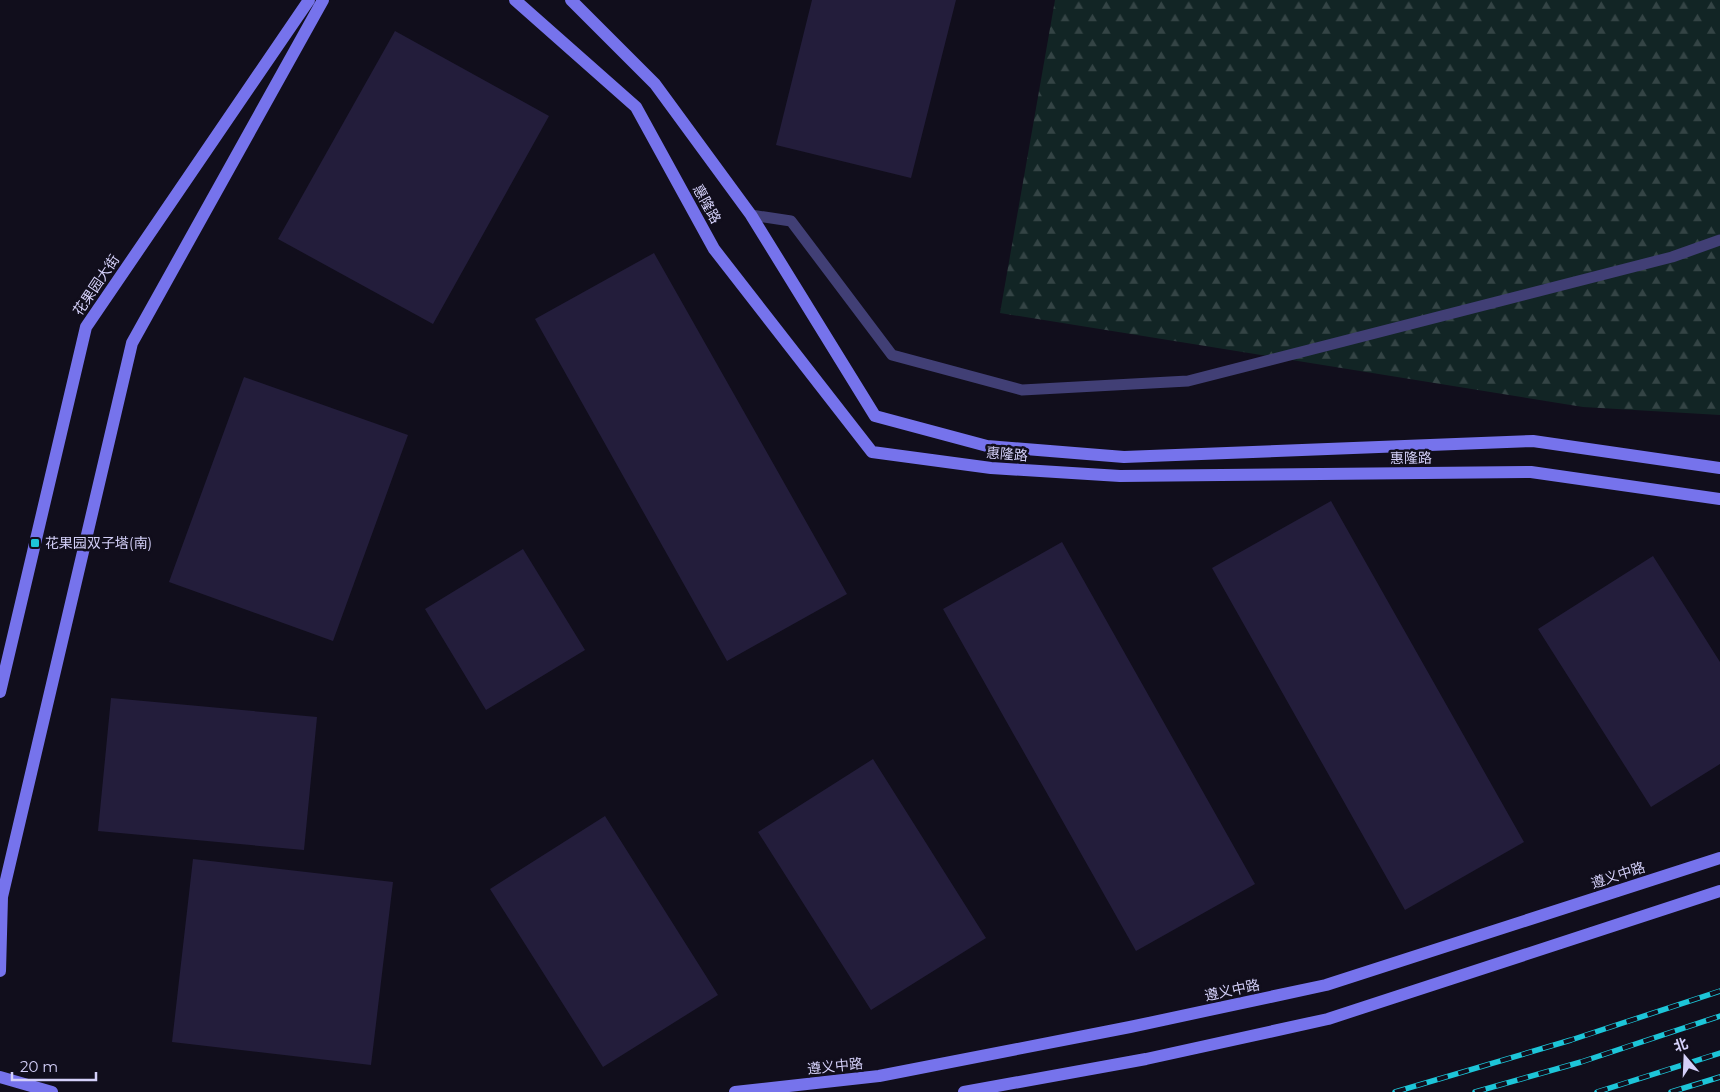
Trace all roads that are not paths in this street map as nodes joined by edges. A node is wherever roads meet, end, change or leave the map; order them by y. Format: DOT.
graph roads {
  1 [pos="309,0"];
  2 [pos="323,0"];
  3 [pos="515,0"];
  4 [pos="571,0"];
  5 [pos="751,215"];
  6 [pos="1720,240"];
  7 [pos="1720,468"];
  8 [pos="1720,499"];
  9 [pos="0,692"];
  10 [pos="1720,858"];
  11 [pos="1720,891"];
  12 [pos="0,971"];
  13 [pos="0,1077"];
  14 [pos="52,1092"];
  15 [pos="735,1092"];
  16 [pos="964,1092"];
  1 -- 9 [label="street, 花果园大街"];
  2 -- 12 [label="street"];
  3 -- 8 [label="street, 惠隆路"];
  4 -- 5 [label="street, 惠隆路"];
  5 -- 6 [label="lane"];
  5 -- 7 [label="street, 惠隆路"];
  10 -- 15 [label="street, 遵义中路"];
  11 -- 16 [label="street"];
  13 -- 14 [label="street"];
}
